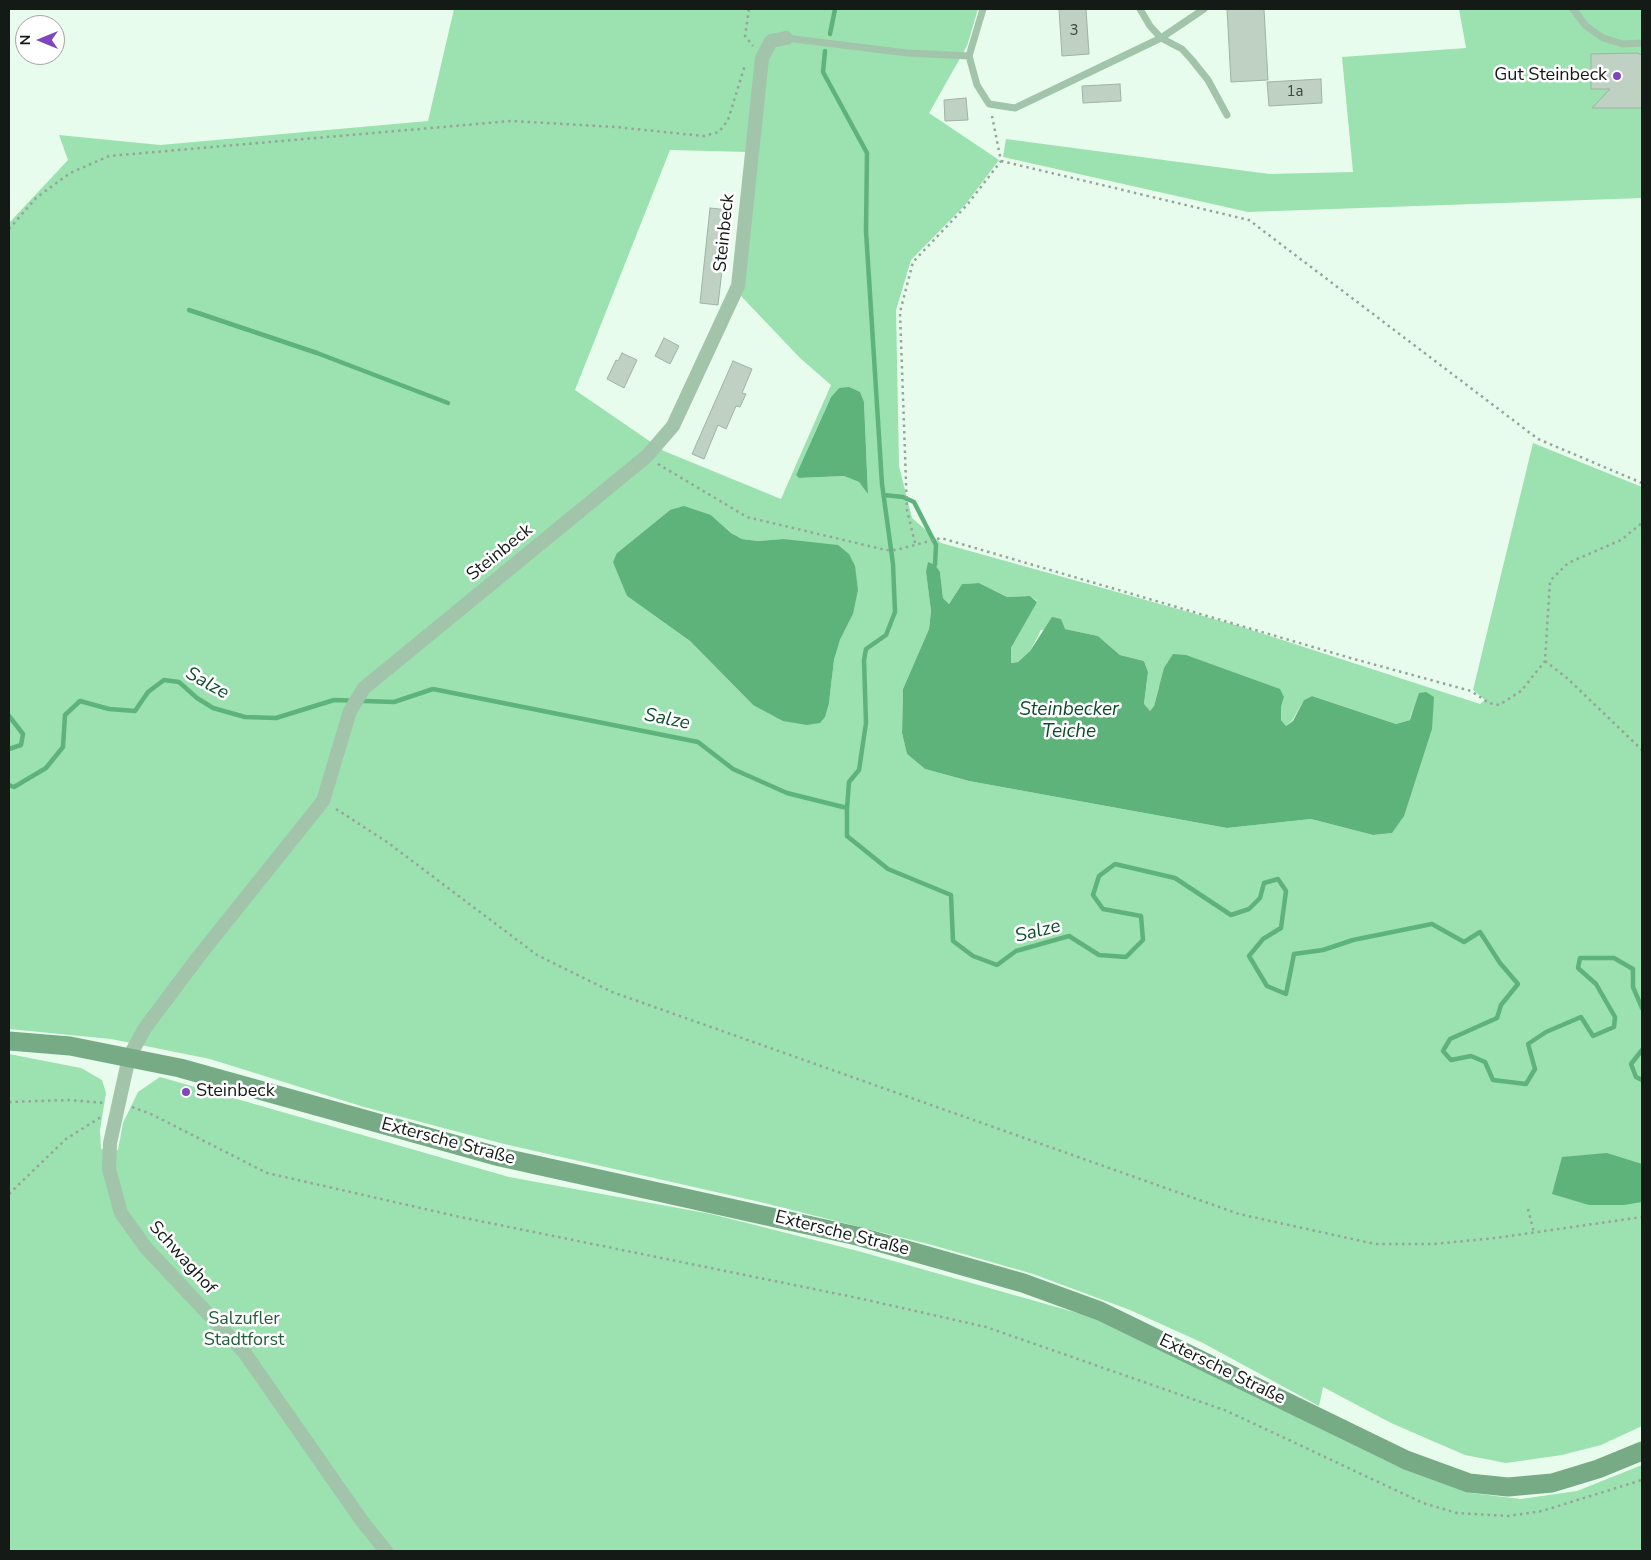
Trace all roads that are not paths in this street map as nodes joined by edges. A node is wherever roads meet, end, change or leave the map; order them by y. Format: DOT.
graph roads {
  1 [pos="983,9"];
  2 [pos="1140,9"];
  3 [pos="1204,9"];
  4 [pos="1573,9"];
  5 [pos="786,38"];
  6 [pos="1161,38"];
  7 [pos="1642,43"];
  8 [pos="969,56"];
  9 [pos="1228,115"];
  10 [pos="9,1041"];
  11 [pos="129,1057"];
  12 [pos="1642,1451"];
  13 [pos="386,1551"];
  1 -- 8 [label="lane"];
  2 -- 6 [label="lane"];
  3 -- 6 [label="lane"];
  4 -- 7 [label="lane"];
  5 -- 8 [label="lane"];
  5 -- 11 [label="street, Steinbeck"];
  6 -- 8 [label="lane"];
  6 -- 9 [label="lane"];
  10 -- 11 [label="main road, Extersche Straße"];
  11 -- 12 [label="main road, Extersche Straße"];
  11 -- 13 [label="street, Schwaghof"];
}
